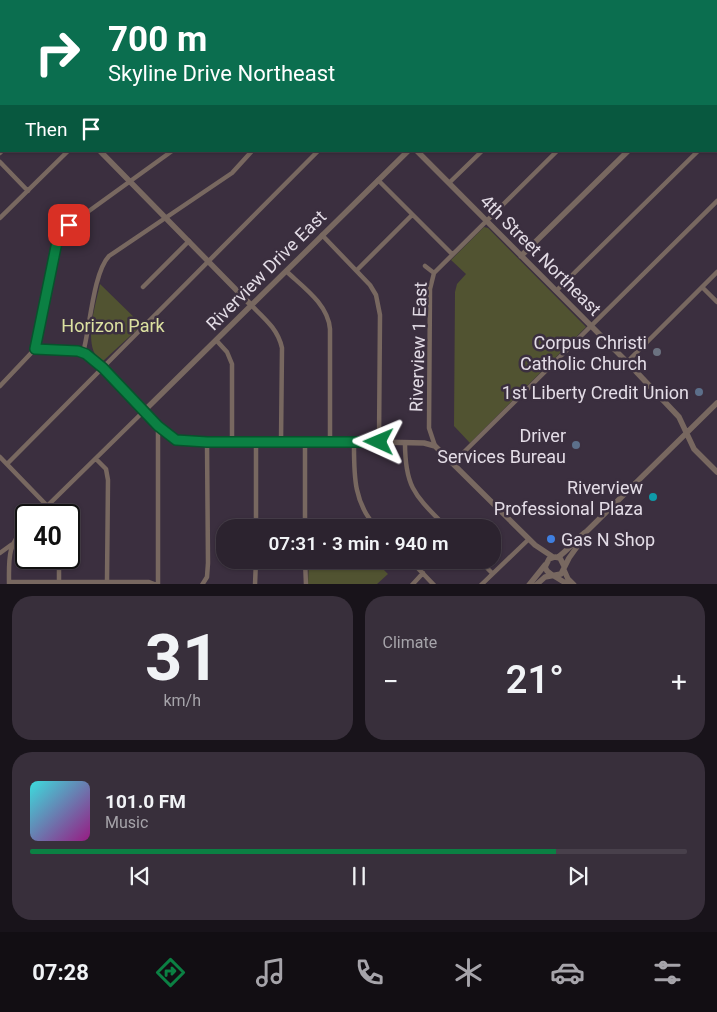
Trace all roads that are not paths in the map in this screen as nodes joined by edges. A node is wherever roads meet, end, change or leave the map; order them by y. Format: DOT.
graph roads {
  1 [pos="67,152"];
  2 [pos="101,152"];
  3 [pos="171,152"];
  4 [pos="251,152"];
  5 [pos="311,152"];
  6 [pos="317,152"];
  7 [pos="407,152"];
  8 [pos="418,152"];
  9 [pos="481,152"];
  10 [pos="556,152"];
  11 [pos="627,152"];
  12 [pos="697,152"];
  13 [pos="314,156"];
  14 [pos="0,162"];
  15 [pos="378,180"];
  16 [pos="130,181"];
  17 [pos="449,184"];
  18 [pos="28,191"];
  19 [pos="717,200"];
  20 [pos="412,216"];
  21 [pos="165,217"];
  22 [pos="0,218"];
  23 [pos="486,221"];
  24 [pos="322,235"];
  25 [pos="188,241"];
  26 [pos="452,254"];
  27 [pos="522,256"];
  28 [pos="209,262"];
  29 [pos="424,266"];
  30 [pos="356,270"];
  31 [pos="286,271"];
  32 [pos="717,272"];
  33 [pos="434,273"];
  34 [pos="143,287"];
  35 [pos="702,287"];
  36 [pos="556,291"];
  37 [pos="717,302"];
  38 [pos="251,305"];
  39 [pos="590,326"];
  40 [pos="216,340"];
  41 [pos="35,349"];
  42 [pos="83,353"];
  43 [pos="627,362"];
  44 [pos="103,368"];
  45 [pos="0,386"];
  46 [pos="717,403"];
  47 [pos="145,410"];
  48 [pos="158,426"];
  49 [pos="686,434"];
  50 [pos="207,442"];
  51 [pos="232,442"];
  52 [pos="256,442"];
  53 [pos="281,442"];
  54 [pos="330,442"];
  55 [pos="354,442"];
  56 [pos="379,442"];
  57 [pos="305,443"];
  58 [pos="405,443"];
  59 [pos="435,446"];
  60 [pos="0,457"];
  61 [pos="96,459"];
  62 [pos="453,463"];
  63 [pos="7,464"];
  64 [pos="717,472"];
  65 [pos="47,504"];
  66 [pos="49,504"];
  67 [pos="256,519"];
  68 [pos="305,519"];
  69 [pos="369,519"];
  70 [pos="439,519"];
  71 [pos="587,531"];
  72 [pos="529,538"];
  73 [pos="15,540"];
  74 [pos="11,545"];
  75 [pos="535,545"];
  76 [pos="0,553"];
  77 [pos="555,557"];
  78 [pos="546,563"];
  79 [pos="564,568"];
  80 [pos="59,569"];
  81 [pos="256,569"];
  82 [pos="305,569"];
  83 [pos="419,569"];
  84 [pos="488,569"];
  85 [pos="423,573"];
  86 [pos="492,573"];
  87 [pos="553,576"];
  88 [pos="59,582"];
  89 [pos="108,582"];
  90 [pos="9,583"];
  91 [pos="83,583"];
  92 [pos="134,584"];
  93 [pos="157,584"];
  94 [pos="202,584"];
  95 [pos="255,584"];
  96 [pos="306,584"];
  97 [pos="412,584"];
  98 [pos="434,584"];
  99 [pos="481,584"];
  100 [pos="529,584"];
  101 [pos="536,584"];
  102 [pos="570,584"];
  103 [pos="574,584"];
  1 -- 18 [label="street"];
  2 -- 16 [label="street"];
  3 -- 16 [label="street"];
  4 -- 21 [label="street"];
  5 -- 13 [label="street"];
  6 -- 13 [label="street"];
  7 -- 15 [label="street, Riverview Drive East"];
  8 -- 17 [label="street, 4th Street Northeast"];
  9 -- 17 [label="street"];
  10 -- 23 [label="street, Riverview 1 East"];
  11 -- 27 [label="street"];
  12 -- 36 [label="street"];
  13 -- 28 [label="street"];
  14 -- 18 [label="street"];
  15 -- 20 [label="street"];
  15 -- 24 [label="street, Riverview Drive East"];
  16 -- 21 [label="street"];
  16 -- 41 [label="street"];
  17 -- 23 [label="street, 4th Street Northeast"];
  18 -- 22 [label="street"];
  19 -- 39 [label="street"];
  20 -- 26 [label="street"];
  20 -- 30 [label="street"];
  21 -- 25 [label="street"];
  21 -- 42 [label="street"];
  23 -- 26 [label="street, Riverview 1 East"];
  23 -- 27 [label="street, 4th Street Northeast"];
  24 -- 30 [label="street"];
  24 -- 31 [label="street, Riverview Drive East"];
  25 -- 28 [label="street"];
  25 -- 34 [label="street"];
  26 -- 33 [label="street, Riverview 1 East"];
  27 -- 36 [label="street, 4th Street Northeast"];
  28 -- 38 [label="street"];
  28 -- 44 [label="street"];
  29 -- 33 [label="street"];
  30 -- 56 [label="street"];
  31 -- 38 [label="street, Riverview Drive East"];
  31 -- 54 [label="street"];
  32 -- 35 [label="street"];
  33 -- 59 [label="street, Riverview 1 East"];
  35 -- 37 [label="street"];
  35 -- 43 [label="street"];
  36 -- 39 [label="street, 4th Street Northeast"];
  38 -- 40 [label="street, Riverview Drive East"];
  38 -- 53 [label="street"];
  39 -- 43 [label="street, 4th Street Northeast"];
  39 -- 62 [label="street"];
  40 -- 47 [label="street, Riverview Drive East"];
  40 -- 51 [label="street"];
  41 -- 42 [label="street"];
  41 -- 45 [label="street"];
  42 -- 44 [label="street"];
  43 -- 49 [label="street, 4th Street Northeast"];
  44 -- 47 [label="street"];
  44 -- 63 [label="street"];
  46 -- 49 [label="street"];
  47 -- 48 [label="street"];
  47 -- 61 [label="street"];
  48 -- 50 [label="street"];
  48 -- 93 [label="street"];
  49 -- 64 [label="street, 4th Street Northeast"];
  49 -- 71 [label="street"];
  50 -- 51 [label="street"];
  50 -- 94 [label="street"];
  51 -- 52 [label="street"];
  52 -- 53 [label="street"];
  52 -- 67 [label="street"];
  53 -- 57 [label="street"];
  54 -- 55 [label="street"];
  54 -- 57 [label="street"];
  55 -- 56 [label="street"];
  55 -- 69 [label="street"];
  56 -- 58 [label="street"];
  57 -- 68 [label="street"];
  58 -- 59 [label="street"];
  58 -- 70 [label="street"];
  59 -- 62 [label="street"];
  60 -- 63 [label="street"];
  61 -- 66 [label="street"];
  61 -- 89 [label="street"];
  62 -- 72 [label="street"];
  63 -- 65 [label="street"];
  71 -- 77 [label="street"];
  71 -- 79 [label="street"];
  72 -- 75 [label="street"];
  72 -- 86 [label="street"];
  73 -- 74 [label="street"];
  74 -- 76 [label="street"];
  74 -- 90 [label="street"];
  75 -- 77 [label="street"];
  75 -- 78 [label="street"];
  77 -- 78 [label="street"];
  77 -- 79 [label="street"];
  78 -- 87 [label="street"];
  78 -- 100 [label="street"];
  79 -- 87 [label="street"];
  79 -- 103 [label="street"];
  80 -- 88 [label="street"];
  81 -- 95 [label="street"];
  82 -- 96 [label="street"];
  83 -- 85 [label="street"];
  84 -- 86 [label="street"];
  85 -- 97 [label="street"];
  85 -- 98 [label="street"];
  86 -- 99 [label="street"];
  87 -- 101 [label="street"];
  87 -- 102 [label="street"];
  88 -- 90 [label="street"];
  88 -- 91 [label="street"];
  89 -- 91 [label="street"];
  89 -- 92 [label="street"];
  92 -- 93 [label="street"];
}
